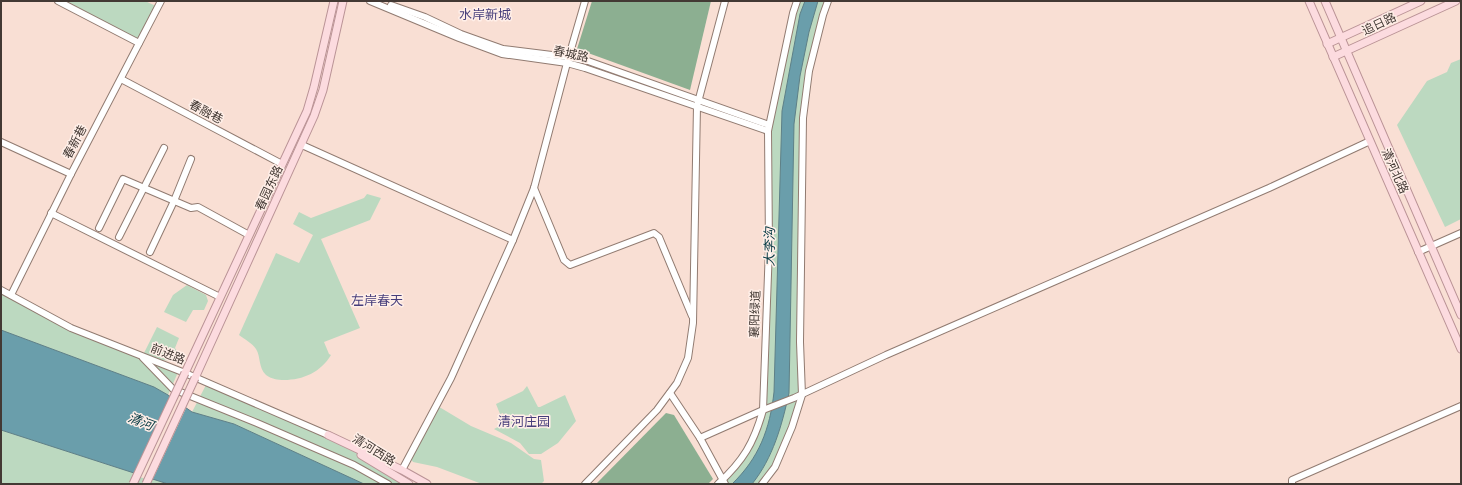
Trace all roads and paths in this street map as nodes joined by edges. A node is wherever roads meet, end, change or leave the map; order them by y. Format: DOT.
graph roads {
  1 [pos="58,1"];
  2 [pos="161,1"];
  3 [pos="334,1"];
  4 [pos="343,1"];
  5 [pos="370,1"];
  6 [pos="379,1"];
  7 [pos="585,1"];
  8 [pos="725,1"];
  9 [pos="797,1"];
  10 [pos="828,1"];
  11 [pos="1309,1"];
  12 [pos="1326,1"];
  13 [pos="1421,1"];
  14 [pos="1456,1"];
  15 [pos="1341,38"];
  16 [pos="139,43"];
  17 [pos="1327,44"];
  18 [pos="1347,51"];
  19 [pos="1333,58"];
  20 [pos="567,60"];
  21 [pos="121,79"];
  22 [pos="698,103"];
  23 [pos="769,128"];
  24 [pos="1370,141"];
  25 [pos="1,142"];
  26 [pos="302,144"];
  27 [pos="164,148"];
  28 [pos="191,159"];
  29 [pos="282,164"];
  30 [pos="71,174"];
  31 [pos="143,188"];
  32 [pos="534,188"];
  33 [pos="174,201"];
  34 [pos="51,214"];
  35 [pos="99,228"];
  36 [pos="1461,234"];
  37 [pos="249,235"];
  38 [pos="119,238"];
  39 [pos="513,240"];
  40 [pos="1431,246"];
  41 [pos="150,252"];
  42 [pos="1418,252"];
  43 [pos="1,290"];
  44 [pos="11,295"];
  45 [pos="220,297"];
  46 [pos="1461,315"];
  47 [pos="693,319"];
  48 [pos="1461,349"];
  49 [pos="141,356"];
  50 [pos="185,373"];
  51 [pos="195,378"];
  52 [pos="670,393"];
  53 [pos="802,395"];
  54 [pos="1461,406"];
  55 [pos="763,410"];
  56 [pos="328,435"];
  57 [pos="700,438"];
  58 [pos="402,470"];
  59 [pos="722,483"];
  60 [pos="133,484"];
  61 [pos="146,484"];
  62 [pos="388,484"];
  63 [pos="409,484"];
  64 [pos="427,484"];
  65 [pos="585,484"];
  66 [pos="762,484"];
  67 [pos="1292,484"];
  1 -- 16 [label="street"];
  2 -- 16 [label="street, 春新巷"];
  3 -- 29 [label="main road, 春园东路"];
  4 -- 26 [label="main road, 春园东路"];
  5 -- 20 [label="street, 春城路"];
  6 -- 20 [label="street, 春城路"];
  7 -- 20 [label="street"];
  8 -- 22 [label="street"];
  9 -- 23 [label="street, 襄阳绿道"];
  10 -- 53 [label="street"];
  11 -- 17 [label="main road, 清河北路"];
  12 -- 15 [label="main road, 清河北路"];
  13 -- 15 [label="main road, 追日路"];
  14 -- 18 [label="main road, 追日路"];
  15 -- 17 [label="main road, 追日路"];
  15 -- 18 [label="main road, 清河北路"];
  16 -- 21 [label="street, 春新巷"];
  17 -- 19 [label="main road, 清河北路"];
  18 -- 19 [label="main road, 追日路"];
  18 -- 40 [label="main road, 清河北路"];
  19 -- 24 [label="main road, 清河北路"];
  20 -- 22 [label="street, 春城路"];
  20 -- 32 [label="street"];
  21 -- 29 [label="street, 春融巷"];
  21 -- 30 [label="street, 春新巷"];
  22 -- 23 [label="street, 春城路"];
  22 -- 47 [label="street"];
  23 -- 55 [label="street, 襄阳绿道"];
  24 -- 42 [label="main road, 清河北路"];
  24 -- 53 [label="street"];
  25 -- 30 [label="street"];
  26 -- 39 [label="street"];
  26 -- 51 [label="main road, 春园东路"];
  27 -- 31 [label="street"];
  28 -- 33 [label="street"];
  29 -- 37 [label="main road, 春园东路"];
  30 -- 34 [label="street, 春新巷"];
  31 -- 33 [label="street"];
  31 -- 35 [label="street"];
  31 -- 38 [label="street"];
  32 -- 39 [label="street"];
  32 -- 47 [label="street"];
  33 -- 37 [label="street"];
  33 -- 41 [label="street"];
  34 -- 44 [label="street, 春新巷"];
  34 -- 45 [label="street"];
  36 -- 40 [label="street"];
  37 -- 45 [label="main road, 春园东路"];
  39 -- 58 [label="street"];
  40 -- 42 [label="street"];
  40 -- 46 [label="main road, 清河北路"];
  42 -- 48 [label="main road, 清河北路"];
  43 -- 44 [label="street, 前进路"];
  44 -- 49 [label="street, 前进路"];
  45 -- 50 [label="main road, 春园东路"];
  47 -- 52 [label="street"];
  49 -- 50 [label="street, 前进路"];
  49 -- 62 [label="street"];
  50 -- 51 [label="street, 前进路"];
  50 -- 60 [label="main road, 春园东路, bridge"];
  51 -- 56 [label="street, 前进路"];
  51 -- 61 [label="main road, 春园东路, bridge"];
  52 -- 57 [label="street"];
  52 -- 65 [label="street"];
  53 -- 55 [label="street"];
  53 -- 66 [label="street"];
  54 -- 67 [label="street"];
  55 -- 57 [label="street"];
  55 -- 59 [label="street, 襄阳绿道"];
  56 -- 58 [label="main road"];
  56 -- 63 [label="main road, 清河西路"];
  57 -- 59 [label="street"];
  58 -- 64 [label="main road"];
}
